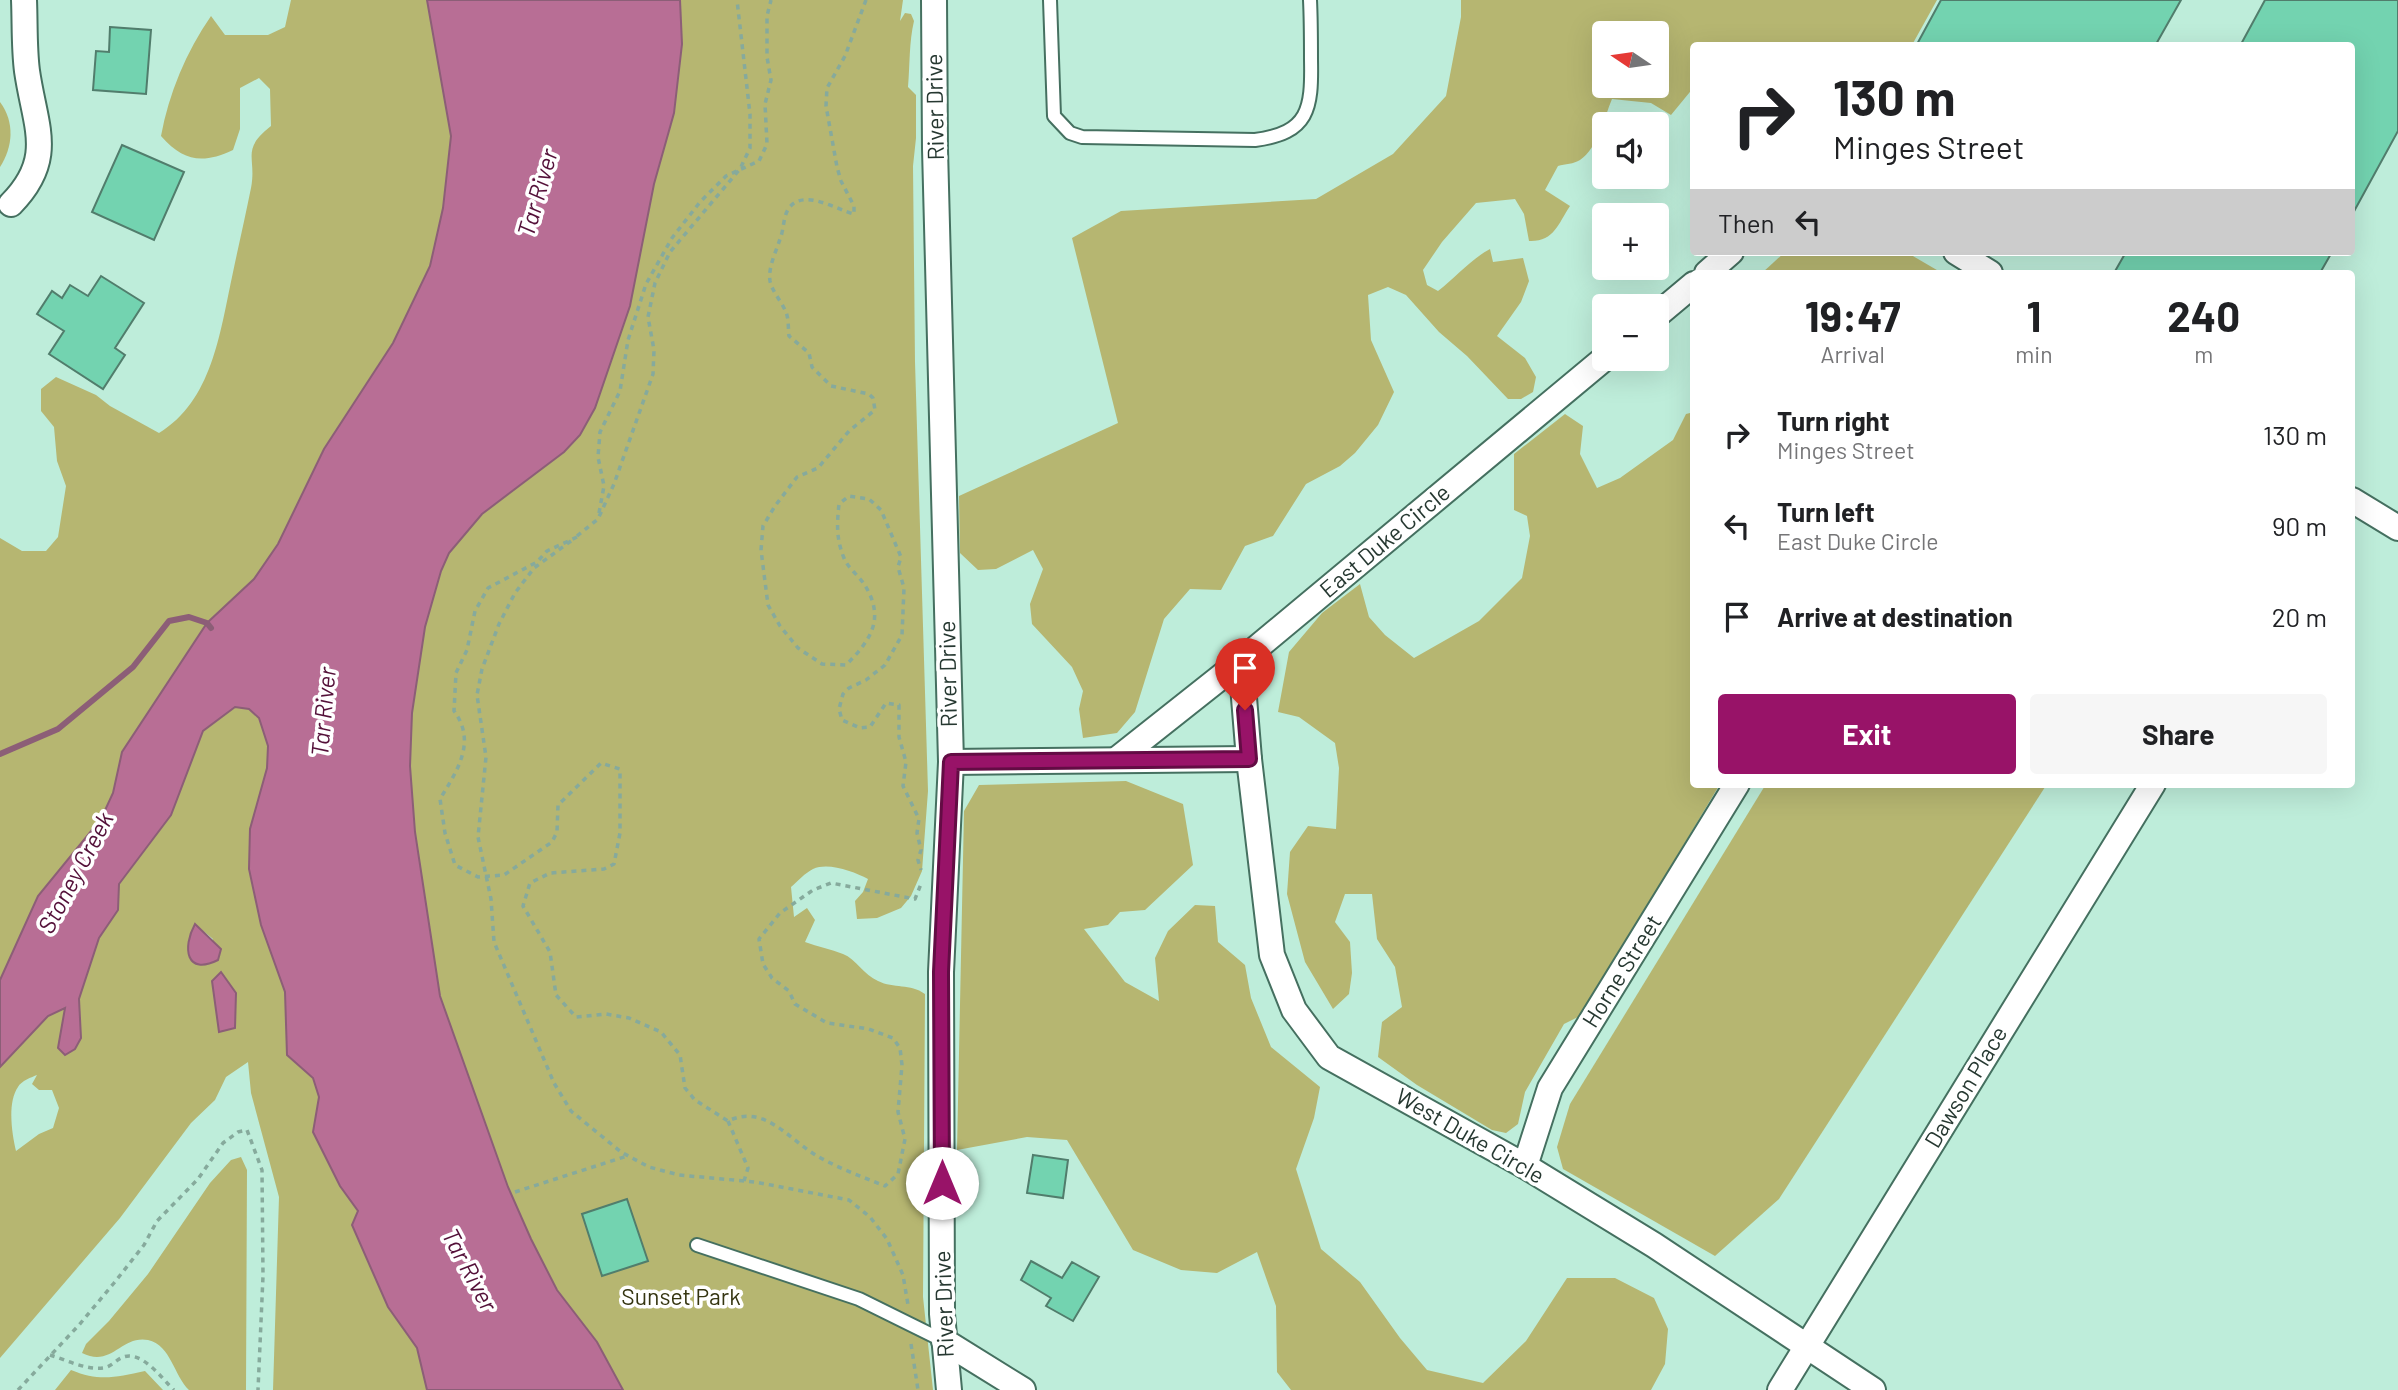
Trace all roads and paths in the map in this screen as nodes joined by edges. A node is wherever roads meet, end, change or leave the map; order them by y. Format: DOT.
graph roads {
  1 [pos="24,0"];
  2 [pos="737,0"];
  3 [pos="771,0"];
  4 [pos="866,0"];
  5 [pos="934,0"];
  6 [pos="1050,0"];
  7 [pos="1310,0"];
  8 [pos="740,169"];
  9 [pos="11,204"];
  10 [pos="1726,256"];
  11 [pos="1962,256"];
  12 [pos="1710,270"];
  13 [pos="1985,270"];
  14 [pos="1690,287"];
  15 [pos="1669,305"];
  16 [pos="1592,370"];
  17 [pos="2355,502"];
  18 [pos="598,519"];
  19 [pos="2398,528"];
  20 [pos="577,537"];
  21 [pos="1241,661"];
  22 [pos="1249,759"];
  23 [pos="1116,760"];
  24 [pos="951,762"];
  25 [pos="1735,788"];
  26 [pos="2151,788"];
  27 [pos="487,877"];
  28 [pos="728,1121"];
  29 [pos="628,1156"];
  30 [pos="1525,1166"];
  31 [pos="744,1181"];
  32 [pos="515,1192"];
  33 [pos="697,1245"];
  34 [pos="908,1299"];
  35 [pos="944,1341"];
  36 [pos="911,1344"];
  37 [pos="1808,1345"];
  38 [pos="50,1355"];
  39 [pos="18,1390"];
  40 [pos="174,1390"];
  41 [pos="258,1390"];
  42 [pos="918,1390"];
  43 [pos="949,1390"];
  44 [pos="1023,1390"];
  45 [pos="1780,1390"];
  46 [pos="1873,1390"];
  1 -- 9 [label="street"];
  2 -- 8 [label="path"];
  3 -- 8 [label="path"];
  4 -- 28 [label="path"];
  5 -- 24 [label="street, River Drive"];
  6 -- 7 [label="lane"];
  8 -- 18 [label="path"];
  8 -- 18 [label="path"];
  10 -- 12 [label="street"];
  11 -- 13 [label="street"];
  14 -- 15 [label="street"];
  16 -- 21 [label="street, East Duke Circle"];
  17 -- 19 [label="street"];
  18 -- 20 [label="path"];
  20 -- 27 [label="path"];
  20 -- 27 [label="path"];
  21 -- 22 [label="street"];
  21 -- 23 [label="street, East Duke Circle"];
  22 -- 23 [label="street"];
  22 -- 30 [label="street, West Duke Circle"];
  23 -- 24 [label="street"];
  24 -- 35 [label="street, River Drive"];
  25 -- 30 [label="street, Horne Street"];
  26 -- 37 [label="street, Dawson Place"];
  27 -- 28 [label="path"];
  27 -- 29 [label="path"];
  28 -- 31 [label="path"];
  29 -- 31 [label="path"];
  29 -- 32 [label="path"];
  30 -- 37 [label="street, West Duke Circle"];
  31 -- 34 [label="path"];
  33 -- 35 [label="lane"];
  35 -- 43 [label="street, River Drive"];
  35 -- 44 [label="street"];
  36 -- 42 [label="path"];
  37 -- 45 [label="street, Dawson Place"];
  37 -- 46 [label="street, West Duke Circle"];
  38 -- 39 [label="path"];
  38 -- 40 [label="path"];
  38 -- 41 [label="path"];
}
